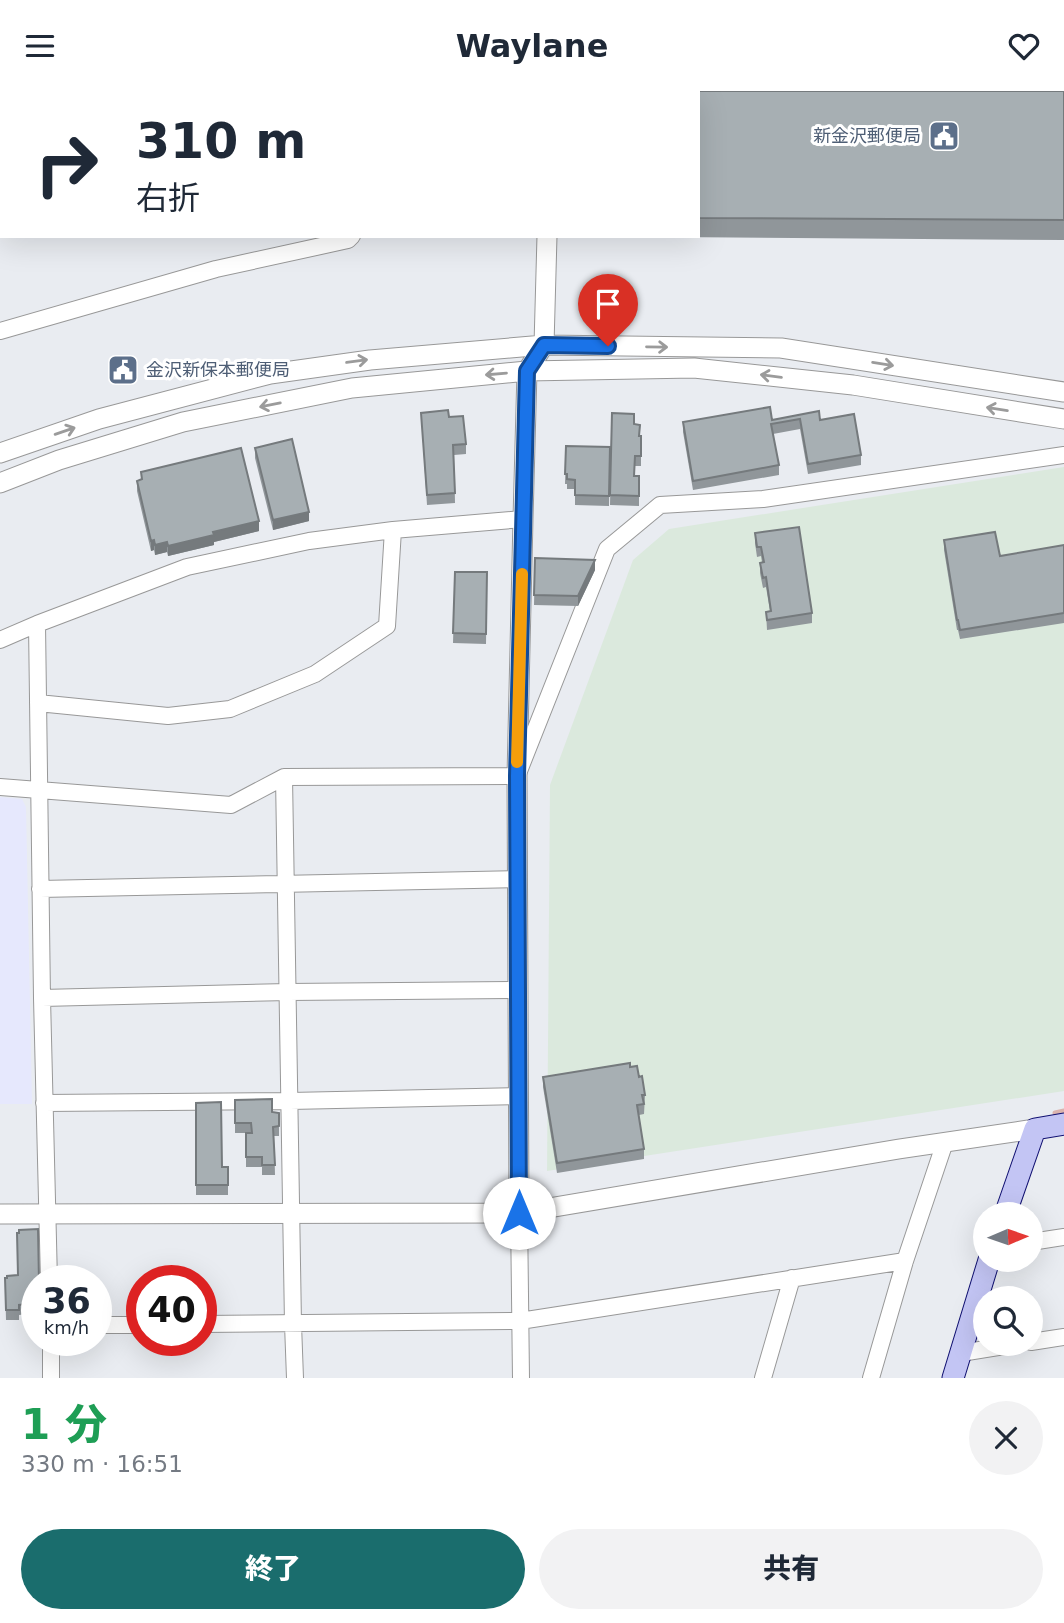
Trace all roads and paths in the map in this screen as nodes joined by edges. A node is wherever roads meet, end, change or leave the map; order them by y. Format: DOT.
graph roads {
  1 [pos="350,238"];
  2 [pos="547,238"];
  3 [pos="0,331"];
  4 [pos="544,345"];
  5 [pos="527,371"];
  6 [pos="1064,392"];
  7 [pos="1064,419"];
  8 [pos="0,452"];
  9 [pos="1064,455"];
  10 [pos="0,483"];
  11 [pos="523,519"];
  12 [pos="393,530"];
  13 [pos="37,624"];
  14 [pos="0,641"];
  15 [pos="38,703"];
  16 [pos="517,776"];
  17 [pos="284,777"];
  18 [pos="0,787"];
  19 [pos="39,790"];
  20 [pos="518,879"];
  21 [pos="286,884"];
  22 [pos="40,889"];
  23 [pos="518,990"];
  24 [pos="288,992"];
  25 [pos="41,998"];
  26 [pos="519,1096"];
  27 [pos="290,1101"];
  28 [pos="44,1103"];
  29 [pos="1064,1124"];
  30 [pos="1035,1129"];
  31 [pos="945,1142"];
  32 [pos="1010,1202"];
  33 [pos="291,1212"];
  34 [pos="519,1213"];
  35 [pos="0,1214"];
  36 [pos="48,1214"];
  37 [pos="1064,1237"];
  38 [pos="1043,1240"];
  39 [pos="905,1261"];
  40 [pos="50,1265"];
  41 [pos="985,1272"];
  42 [pos="792,1278"];
  43 [pos="520,1321"];
  44 [pos="217,1324"];
  45 [pos="293,1324"];
  46 [pos="1064,1337"];
  47 [pos="1043,1340"];
  48 [pos="973,1351"];
  49 [pos="961,1353"];
  50 [pos="51,1356"];
  51 [pos="51,1378"];
  52 [pos="295,1378"];
  53 [pos="521,1378"];
  54 [pos="763,1378"];
  55 [pos="871,1378"];
  56 [pos="953,1378"];
  1 -- 3 [label="street"];
  2 -- 4 [label="street"];
  4 -- 5 [label="street"];
  4 -- 6 [label="street, one-way"];
  8 -- 4 [label="street, one-way"];
  7 -- 5 [label="street, one-way"];
  5 -- 10 [label="street, one-way"];
  5 -- 11 [label="street"];
  9 -- 16 [label="street"];
  11 -- 12 [label="street"];
  11 -- 16 [label="street"];
  12 -- 13 [label="street"];
  12 -- 15 [label="street"];
  13 -- 14 [label="street"];
  13 -- 15 [label="street"];
  15 -- 19 [label="street"];
  16 -- 17 [label="street"];
  16 -- 20 [label="street"];
  17 -- 19 [label="street"];
  17 -- 21 [label="street"];
  18 -- 19 [label="street"];
  19 -- 22 [label="street"];
  20 -- 21 [label="street"];
  20 -- 23 [label="street"];
  21 -- 22 [label="street"];
  21 -- 24 [label="street"];
  22 -- 25 [label="street"];
  23 -- 24 [label="street"];
  23 -- 26 [label="street"];
  24 -- 25 [label="street"];
  24 -- 27 [label="street"];
  25 -- 28 [label="street"];
  26 -- 27 [label="street"];
  26 -- 34 [label="street"];
  27 -- 28 [label="street"];
  27 -- 33 [label="street"];
  28 -- 36 [label="street"];
  29 -- 30 [label="main road"];
  30 -- 31 [label="street"];
  30 -- 32 [label="main road"];
  31 -- 34 [label="street"];
  31 -- 39 [label="street"];
  33 -- 34 [label="street"];
  33 -- 36 [label="street"];
  33 -- 45 [label="street"];
  34 -- 43 [label="street"];
  35 -- 36 [label="street"];
  36 -- 40 [label="street"];
  37 -- 38 [label="street"];
  39 -- 42 [label="street"];
  39 -- 55 [label="street"];
  41 -- 49 [label="main road"];
  42 -- 43 [label="street"];
  42 -- 54 [label="street"];
  43 -- 45 [label="street"];
  43 -- 53 [label="street"];
  44 -- 45 [label="street"];
  45 -- 52 [label="street"];
  46 -- 47 [label="street"];
  48 -- 49 [label="street"];
  49 -- 56 [label="main road"];
  50 -- 51 [label="street"];
}
